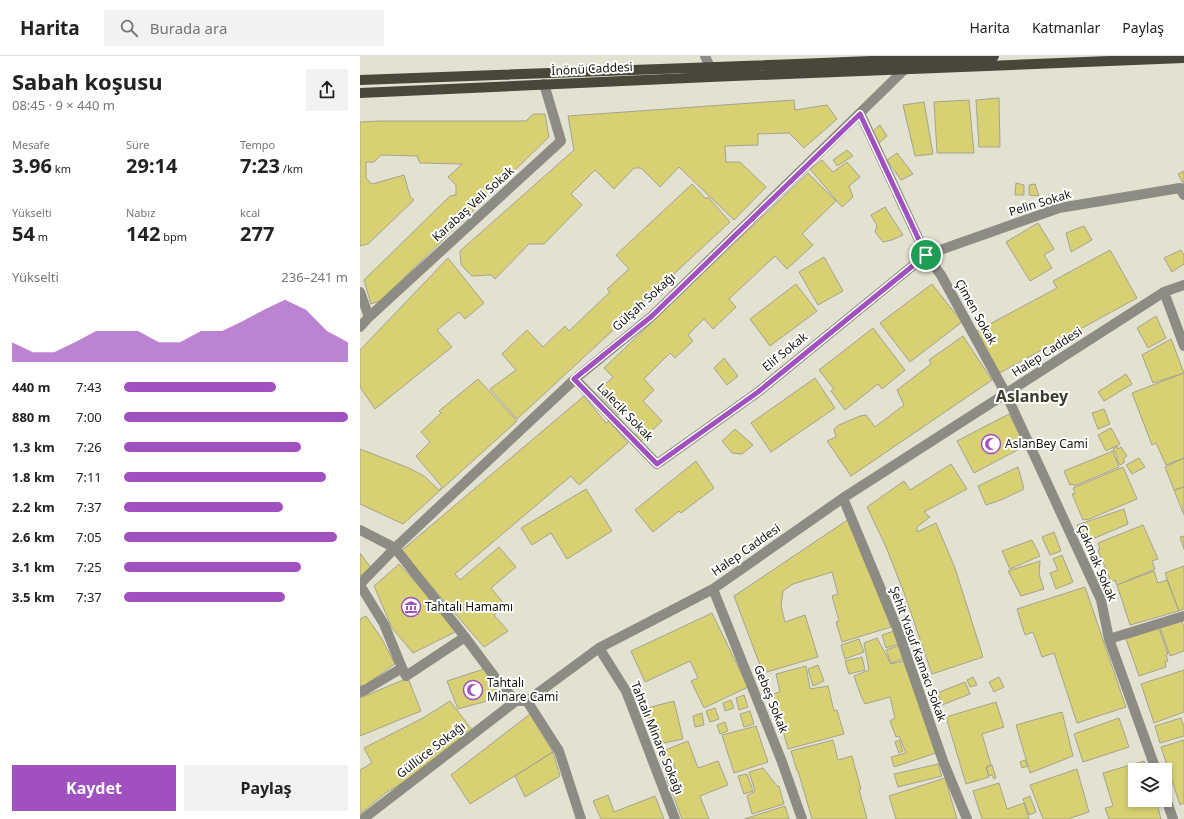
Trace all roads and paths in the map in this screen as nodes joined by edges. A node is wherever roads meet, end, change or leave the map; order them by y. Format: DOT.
graph roads {
  1 [pos="705,56"];
  2 [pos="994,56"];
  3 [pos="925,57"];
  4 [pos="1184,58"];
  5 [pos="796,60"];
  6 [pos="710,67"];
  7 [pos="905,70"];
  8 [pos="360,80"];
  9 [pos="544,84"];
  10 [pos="360,93"];
  11 [pos="860,114"];
  12 [pos="1184,195"];
  13 [pos="926,255"];
  14 [pos="1184,285"];
  15 [pos="360,292"];
  16 [pos="1164,292"];
  17 [pos="369,317"];
  18 [pos="360,327"];
  19 [pos="1184,346"];
  20 [pos="574,379"];
  21 [pos="1006,394"];
  22 [pos="657,464"];
  23 [pos="843,498"];
  24 [pos="360,530"];
  25 [pos="395,548"];
  26 [pos="360,584"];
  27 [pos="713,589"];
  28 [pos="1184,616"];
  29 [pos="465,636"];
  30 [pos="1109,639"];
  31 [pos="599,648"];
  32 [pos="402,668"];
  33 [pos="360,692"];
  34 [pos="516,701"];
  35 [pos="527,701"];
  36 [pos="1153,763"];
  37 [pos="1169,807"];
  38 [pos="363,819"];
  39 [pos="581,819"];
  40 [pos="675,819"];
  41 [pos="802,819"];
  42 [pos="967,819"];
  43 [pos="1173,819"];
  1 -- 6 [label="street"];
  2 -- 3 [label="main road, İnönü Caddesi"];
  3 -- 5 [label="main road, İnönü Caddesi"];
  4 -- 7 [label="main road, İnönü Caddesi"];
  5 -- 6 [label="main road, İnönü Caddesi"];
  6 -- 8 [label="main road, İnönü Caddesi"];
  7 -- 9 [label="main road, İnönü Caddesi"];
  7 -- 11 [label="street, Gülşah Sokağı"];
  9 -- 10 [label="main road, İnönü Caddesi"];
  9 -- 17 [label="street, Karabaş Veli Sokak"];
  11 -- 13 [label="street, Çimen Sokak"];
  11 -- 20 [label="street, Gülşah Sokağı"];
  12 -- 13 [label="street, Pelin Sokak"];
  13 -- 21 [label="street, Çimen Sokak"];
  13 -- 22 [label="street, Elif Sokak"];
  14 -- 16 [label="street, Halep Caddesi"];
  15 -- 17 [label="street"];
  16 -- 19 [label="street"];
  16 -- 21 [label="street, Halep Caddesi"];
  17 -- 18 [label="street, Karabaş Veli Sokak"];
  20 -- 22 [label="street, Lalecik Sokak"];
  20 -- 25 [label="street, Gülşah Sokağı"];
  21 -- 23 [label="street, Halep Caddesi"];
  21 -- 30 [label="street, Çakmak Sokak"];
  23 -- 27 [label="street, Halep Caddesi"];
  23 -- 42 [label="street, Şehit Yusuf Kamacı Sokak"];
  24 -- 25 [label="street"];
  25 -- 26 [label="street, Gülşah Sokağı"];
  25 -- 29 [label="street"];
  26 -- 32 [label="street"];
  27 -- 31 [label="street, Halep Caddesi"];
  27 -- 41 [label="street, Gebeş Sokak"];
  28 -- 30 [label="street"];
  29 -- 32 [label="street"];
  29 -- 34 [label="street"];
  30 -- 36 [label="street, Çakmak Sokak"];
  31 -- 35 [label="street, Halep Caddesi"];
  31 -- 40 [label="street, Tahtalı Minare Sokağı"];
  32 -- 33 [label="street"];
  34 -- 35 [label="street"];
  34 -- 38 [label="street, Güllüce Sokağı"];
  35 -- 39 [label="street"];
  37 -- 43 [label="street"];
}
